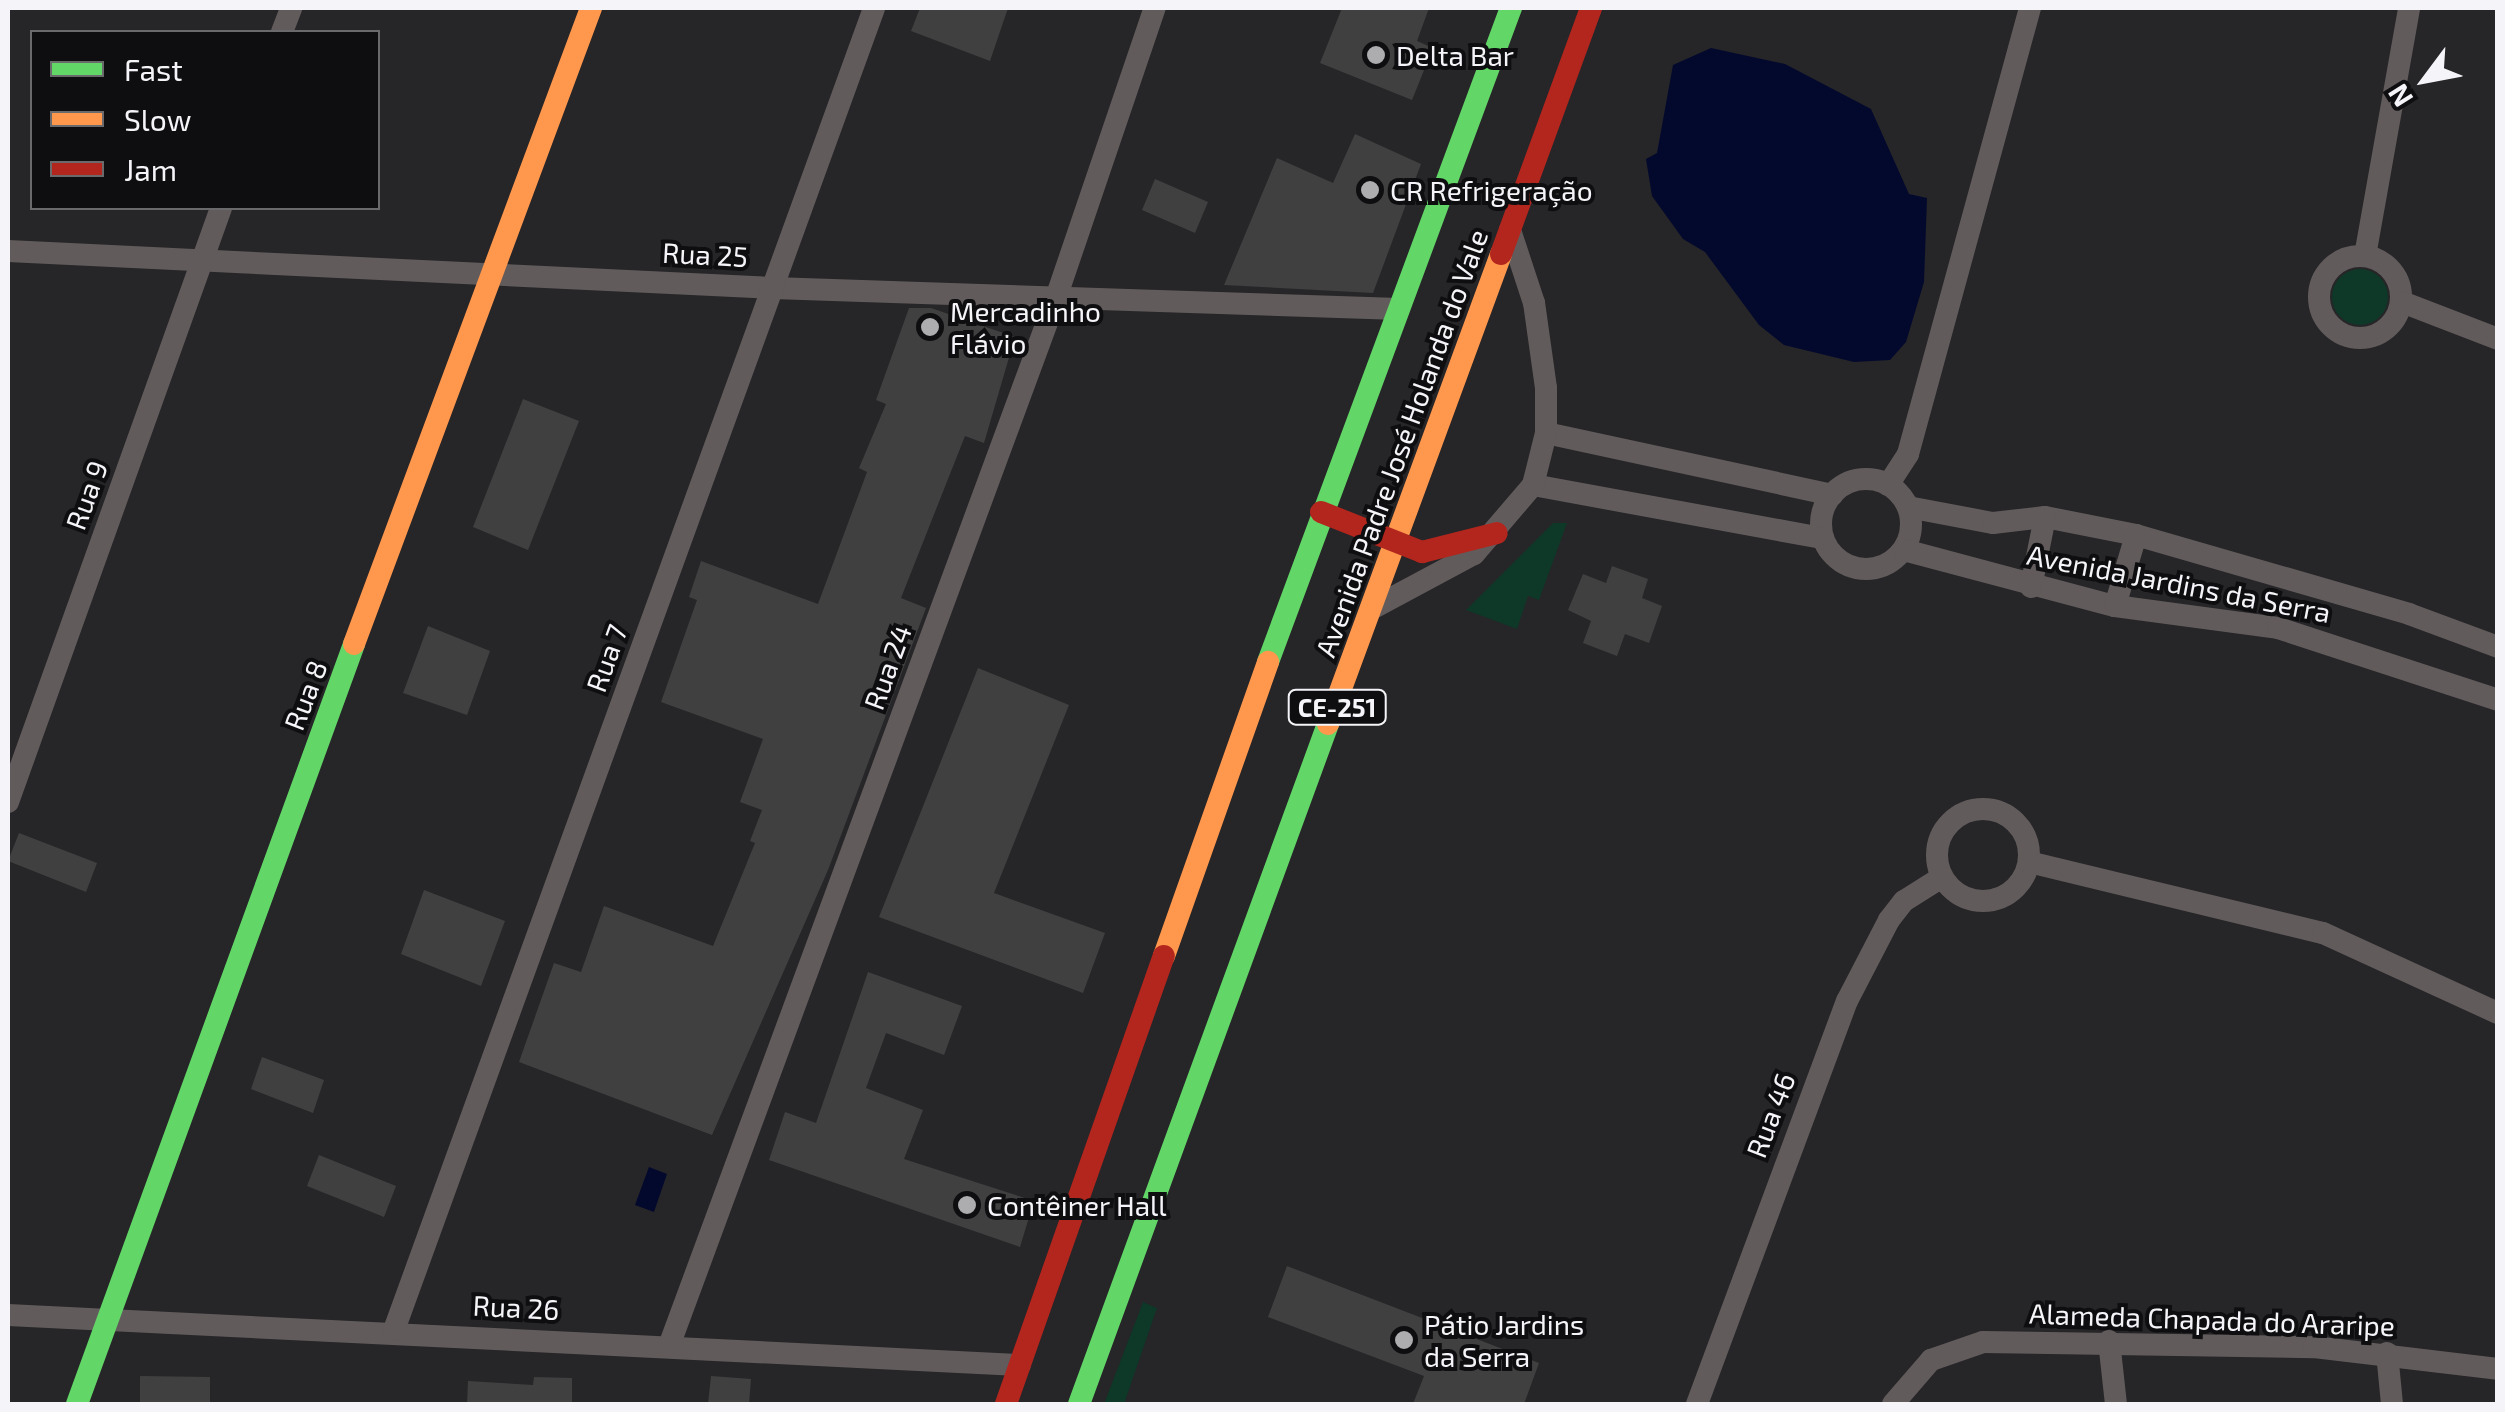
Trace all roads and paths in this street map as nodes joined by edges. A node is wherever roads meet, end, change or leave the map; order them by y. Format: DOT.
graph roads {
  1 [pos="592,8"];
  2 [pos="874,8"];
  3 [pos="1155,8"];
  4 [pos="1511,8"];
  5 [pos="1591,8"];
  6 [pos="2030,8"];
  7 [pos="2409,8"];
  8 [pos="220,210"];
  9 [pos="1510,230"];
  10 [pos="8,251"];
  11 [pos="2365,256"];
  12 [pos="203,259"];
  13 [pos="497,271"];
  14 [pos="773,288"];
  15 [pos="1056,298"];
  16 [pos="2402,302"];
  17 [pos="1399,309"];
  18 [pos="2498,339"];
  19 [pos="1546,433"];
  20 [pos="1533,485"];
  21 [pos="1888,485"];
  22 [pos="1832,495"];
  23 [pos="1908,508"];
  24 [pos="1320,512"];
  25 [pos="2045,517"];
  26 [pos="1497,534"];
  27 [pos="2136,535"];
  28 [pos="1823,538"];
  29 [pos="1398,546"];
  30 [pos="1904,550"];
  31 [pos="2031,587"];
  32 [pos="2115,606"];
  33 [pos="1374,607"];
  34 [pos="2498,647"];
  35 [pos="2498,700"];
  36 [pos="8,802"];
  37 [pos="2029,862"];
  38 [pos="1942,876"];
  39 [pos="2498,1012"];
  40 [pos="8,1315"];
  41 [pos="102,1321"];
  42 [pos="394,1330"];
  43 [pos="2108,1341"];
  44 [pos="668,1346"];
  45 [pos="2387,1353"];
  46 [pos="1020,1365"];
  47 [pos="2498,1370"];
  48 [pos="77,1404"];
  49 [pos="1006,1404"];
  50 [pos="1078,1404"];
  51 [pos="1698,1404"];
  52 [pos="1892,1404"];
  53 [pos="2116,1404"];
  54 [pos="2392,1404"];
  1 -- 13 [label="main road, Rua 8"];
  2 -- 14 [label="street, Rua 7"];
  3 -- 15 [label="street, Rua 24"];
  4 -- 17 [label="main road, Avenida Padre José Holanda do Vale / CE-251"];
  5 -- 9 [label="main road, Avenida Padre José Holanda do Vale / CE-251"];
  6 -- 21 [label="street"];
  7 -- 11 [label="street"];
  8 -- 12 [label="street, Rua 9"];
  9 -- 19 [label="street"];
  9 -- 29 [label="main road, Avenida Padre José Holanda do Vale / CE-251"];
  10 -- 12 [label="street, Rua 25"];
  11 -- 16 [label="street"];
  11 -- 16 [label="street"];
  12 -- 13 [label="street, Rua 25"];
  12 -- 36 [label="street, Rua 9"];
  13 -- 14 [label="street, Rua 25"];
  13 -- 41 [label="main road, Rua 8"];
  14 -- 15 [label="street, Rua 25"];
  14 -- 42 [label="street, Rua 7"];
  15 -- 17 [label="street, Rua 25"];
  15 -- 44 [label="street, Rua 24"];
  16 -- 18 [label="street"];
  17 -- 24 [label="main road, Avenida Padre José Holanda do Vale / CE-251"];
  19 -- 20 [label="street"];
  19 -- 22 [label="street"];
  20 -- 26 [label="street"];
  20 -- 28 [label="street"];
  21 -- 22 [label="street"];
  21 -- 23 [label="street"];
  22 -- 28 [label="street"];
  23 -- 25 [label="street, Avenida Jardins da Serra"];
  23 -- 30 [label="street"];
  24 -- 29 [label="main road"];
  24 -- 46 [label="main road, Avenida Padre José Holanda do Vale / CE-251"];
  25 -- 27 [label="street, Avenida Jardins da Serra"];
  25 -- 31 [label="street"];
  26 -- 29 [label="main road"];
  26 -- 33 [label="street"];
  27 -- 32 [label="street"];
  27 -- 34 [label="street, Avenida Jardins da Serra"];
  28 -- 30 [label="street"];
  29 -- 33 [label="main road, Avenida Padre José Holanda do Vale / CE-251"];
  30 -- 31 [label="street, Avenida Jardins da Serra"];
  31 -- 32 [label="street, Avenida Jardins da Serra"];
  32 -- 35 [label="street, Avenida Jardins da Serra"];
  33 -- 50 [label="main road, Avenida Padre José Holanda do Vale / CE-251"];
  37 -- 38 [label="street"];
  37 -- 38 [label="street"];
  37 -- 39 [label="street"];
  38 -- 51 [label="street, Rua 46"];
  40 -- 41 [label="street, Rua 26"];
  41 -- 42 [label="street, Rua 26"];
  41 -- 48 [label="main road, Rua 8"];
  42 -- 44 [label="street, Rua 26"];
  43 -- 45 [label="street, Alameda Chapada do Araripe"];
  43 -- 52 [label="street, Alameda Chapada do Araripe"];
  43 -- 53 [label="street"];
  44 -- 46 [label="street, Rua 26"];
  45 -- 47 [label="street, Alameda Chapada do Araripe"];
  45 -- 54 [label="street"];
  46 -- 49 [label="main road, Avenida Padre José Holanda do Vale / CE-251"];
}
